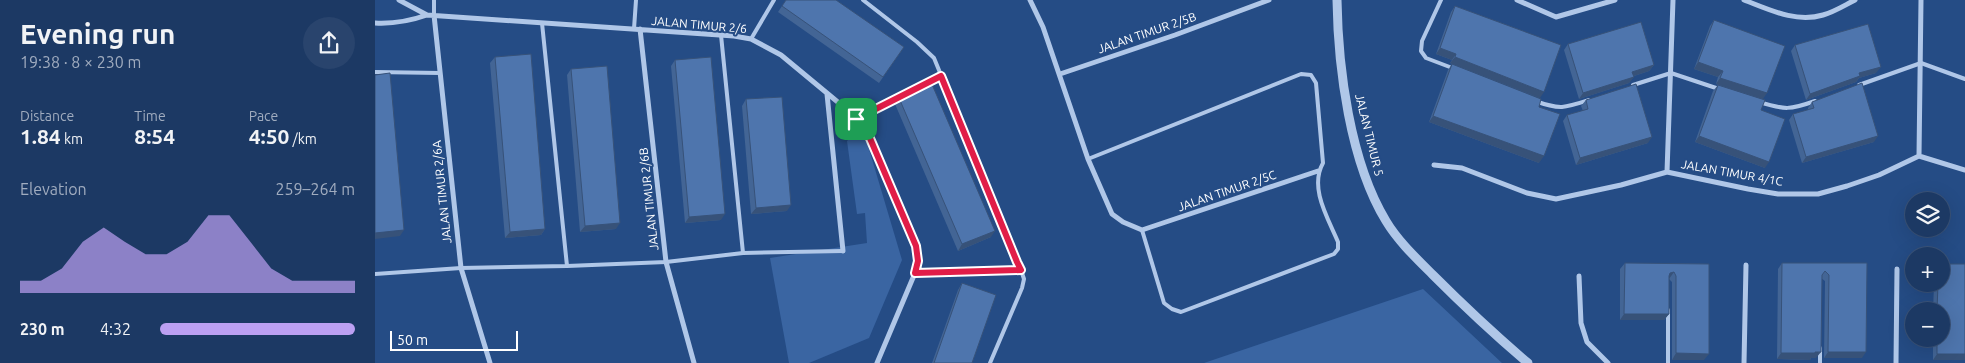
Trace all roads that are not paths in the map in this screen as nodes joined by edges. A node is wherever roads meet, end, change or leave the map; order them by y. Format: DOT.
graph roads {
  1 [pos="399,0"];
  2 [pos="433,0"];
  3 [pos="636,0"];
  4 [pos="775,0"];
  5 [pos="863,0"];
  6 [pos="1038,0"];
  7 [pos="1269,0"];
  8 [pos="1337,0"];
  9 [pos="1441,0"];
  10 [pos="1517,0"];
  11 [pos="1615,0"];
  12 [pos="1673,0"];
  13 [pos="1744,0"];
  14 [pos="1855,0"];
  15 [pos="1921,0"];
  16 [pos="1031,1"];
  17 [pos="427,15"];
  18 [pos="434,15"];
  19 [pos="542,22"];
  20 [pos="375,23"];
  21 [pos="637,29"];
  22 [pos="721,35"];
  23 [pos="751,39"];
  24 [pos="1921,63"];
  25 [pos="1461,71"];
  26 [pos="375,72"];
  27 [pos="440,73"];
  28 [pos="1671,73"];
  29 [pos="1060,74"];
  30 [pos="941,76"];
  31 [pos="1965,79"];
  32 [pos="1857,86"];
  33 [pos="1626,88"];
  34 [pos="1725,90"];
  35 [pos="827,93"];
  36 [pos="1531,99"];
  37 [pos="1590,99"];
  38 [pos="1752,99"];
  39 [pos="1821,99"];
  40 [pos="856,119"];
  41 [pos="1919,156"];
  42 [pos="1088,159"];
  43 [pos="1434,165"];
  44 [pos="1965,170"];
  45 [pos="1318,171"];
  46 [pos="1667,172"];
  47 [pos="1142,230"];
  48 [pos="843,251"];
  49 [pos="743,253"];
  50 [pos="665,262"];
  51 [pos="1745,265"];
  52 [pos="567,266"];
  53 [pos="461,268"];
  54 [pos="1897,269"];
  55 [pos="1021,270"];
  56 [pos="915,273"];
  57 [pos="375,274"];
  58 [pos="1579,276"];
  59 [pos="1668,300"];
  60 [pos="1820,345"];
  61 [pos="490,363"];
  62 [pos="693,363"];
  63 [pos="877,363"];
  64 [pos="990,363"];
  65 [pos="1528,363"];
  66 [pos="1609,363"];
  67 [pos="1668,363"];
  68 [pos="1745,363"];
  69 [pos="1820,363"];
  70 [pos="1896,363"];
  1 -- 17 [label="street"];
  2 -- 18 [label="lane"];
  3 -- 21 [label="lane"];
  4 -- 23 [label="lane"];
  5 -- 30 [label="lane"];
  6 -- 16 [label="street"];
  7 -- 29 [label="street, JALAN TIMUR 2/5B"];
  8 -- 65 [label="street, JALAN TIMUR 5"];
  9 -- 25 [label="lane"];
  10 -- 11 [label="street"];
  12 -- 28 [label="street"];
  13 -- 14 [label="street"];
  15 -- 24 [label="street"];
  16 -- 29 [label="street"];
  17 -- 18 [label="street, JALAN TIMUR 2/6"];
  17 -- 20 [label="street"];
  18 -- 19 [label="street, JALAN TIMUR 2/6"];
  18 -- 27 [label="street, JALAN TIMUR 2/6A"];
  19 -- 21 [label="street, JALAN TIMUR 2/6"];
  19 -- 52 [label="lane"];
  21 -- 22 [label="street, JALAN TIMUR 2/6"];
  21 -- 50 [label="street, JALAN TIMUR 2/6B"];
  22 -- 23 [label="street, JALAN TIMUR 2/6"];
  22 -- 49 [label="lane"];
  23 -- 35 [label="street, JALAN TIMUR 2/6"];
  24 -- 31 [label="lane"];
  24 -- 32 [label="lane"];
  24 -- 41 [label="street"];
  26 -- 27 [label="lane"];
  27 -- 53 [label="street, JALAN TIMUR 2/6A"];
  28 -- 33 [label="lane"];
  28 -- 34 [label="lane"];
  28 -- 46 [label="street"];
  29 -- 42 [label="street"];
  30 -- 40 [label="lane"];
  30 -- 55 [label="lane"];
  35 -- 40 [label="street, JALAN TIMUR 2/6"];
  35 -- 48 [label="street"];
  36 -- 37 [label="lane"];
  38 -- 39 [label="lane"];
  40 -- 56 [label="street, JALAN TIMUR 2/6"];
  41 -- 44 [label="street"];
  41 -- 46 [label="street, JALAN TIMUR 4/1C"];
  42 -- 45 [label="lane"];
  42 -- 47 [label="street"];
  43 -- 46 [label="street, JALAN TIMUR 4/1C"];
  45 -- 47 [label="street, JALAN TIMUR 2/5C"];
  45 -- 47 [label="lane"];
  48 -- 49 [label="lane"];
  49 -- 50 [label="lane"];
  50 -- 52 [label="lane"];
  50 -- 62 [label="street, JALAN TIMUR 2/6B"];
  51 -- 68 [label="street"];
  52 -- 53 [label="lane"];
  53 -- 57 [label="lane"];
  53 -- 61 [label="street, JALAN TIMUR 2/6A"];
  54 -- 70 [label="street"];
  55 -- 56 [label="lane"];
  55 -- 64 [label="lane"];
  56 -- 63 [label="street, JALAN TIMUR 2/6"];
  58 -- 66 [label="street"];
  59 -- 67 [label="lane"];
  60 -- 69 [label="lane"];
}
